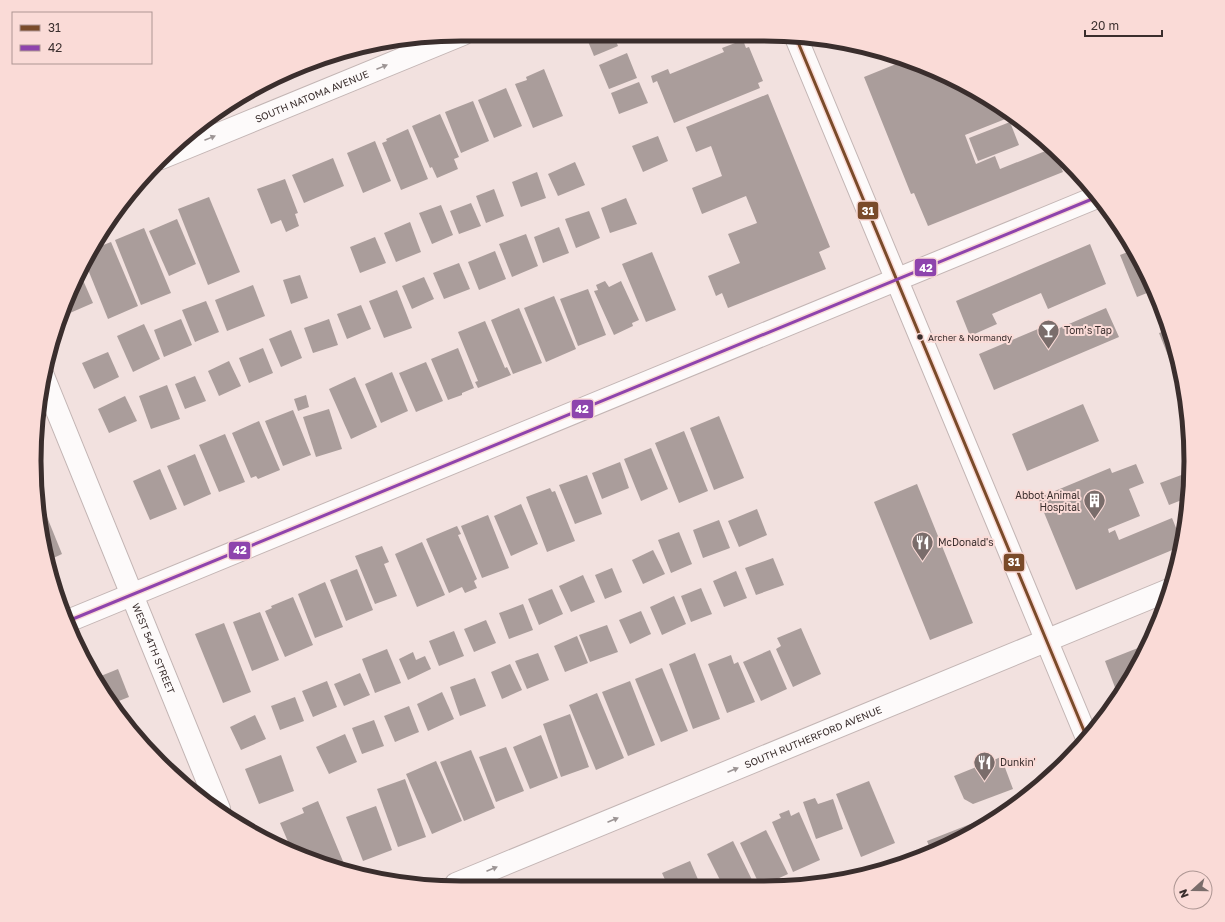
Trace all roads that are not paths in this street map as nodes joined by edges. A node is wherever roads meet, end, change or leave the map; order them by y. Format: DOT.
graph roads {
  1 [pos="444,42"];
  2 [pos="798,43"];
  3 [pos="177,151"];
  4 [pos="1091,200"];
  5 [pos="897,281"];
  6 [pos="48,388"];
  7 [pos="1163,592"];
  8 [pos="132,595"];
  9 [pos="72,619"];
  10 [pos="1046,641"];
  11 [pos="1084,733"];
  12 [pos="216,802"];
  13 [pos="463,881"];
  3 -- 1 [label="street, SOUTH NATOMA AVENUE, one-way"];
  2 -- 5 [label="street"];
  4 -- 5 [label="street"];
  5 -- 8 [label="street"];
  5 -- 10 [label="street"];
  6 -- 8 [label="street, WEST 54TH STREET"];
  7 -- 10 [label="street, SOUTH RUTHERFORD AVENUE"];
  8 -- 9 [label="street"];
  8 -- 12 [label="street, WEST 54TH STREET"];
  10 -- 11 [label="street"];
  13 -- 10 [label="street, SOUTH RUTHERFORD AVENUE, one-way"];
}
